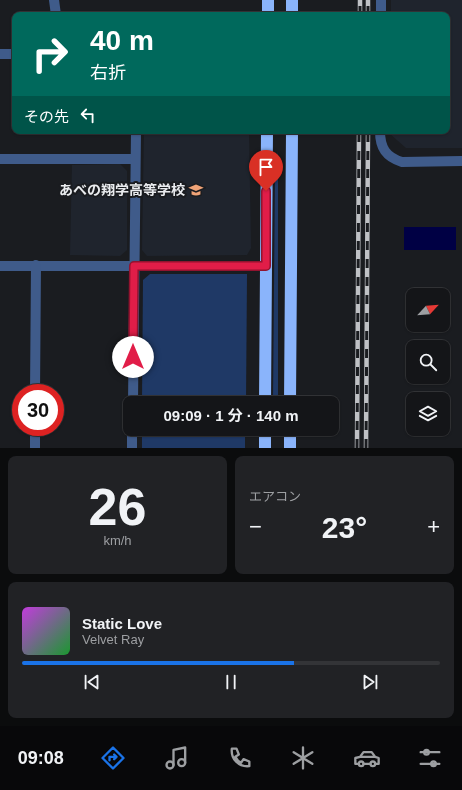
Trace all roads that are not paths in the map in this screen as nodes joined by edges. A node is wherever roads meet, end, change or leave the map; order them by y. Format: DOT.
graph roads {
  1 [pos="54,0"];
  2 [pos="268,0"];
  3 [pos="292,0"];
  4 [pos="381,0"];
  5 [pos="56,12"];
  6 [pos="268,12"];
  7 [pos="292,12"];
  8 [pos="381,12"];
  9 [pos="0,54"];
  10 [pos="12,54"];
  11 [pos="136,134"];
  12 [pos="267,134"];
  13 [pos="292,134"];
  14 [pos="380,134"];
  15 [pos="0,159"];
  16 [pos="135,159"];
  17 [pos="462,161"];
  18 [pos="0,266"];
  19 [pos="36,266"];
  20 [pos="134,266"];
  21 [pos="266,266"];
  22 [pos="35,384"];
  23 [pos="132,396"];
  24 [pos="265,396"];
  25 [pos="290,396"];
  26 [pos="35,436"];
  27 [pos="132,436"];
  28 [pos="265,436"];
  29 [pos="290,436"];
  30 [pos="35,448"];
  31 [pos="132,448"];
  32 [pos="265,448"];
  33 [pos="290,448"];
  1 -- 5 [label="street"];
  2 -- 6 [label="highway"];
  3 -- 7 [label="highway"];
  4 -- 8 [label="street"];
  9 -- 10 [label="street"];
  11 -- 16 [label="street"];
  12 -- 21 [label="highway"];
  13 -- 25 [label="highway"];
  14 -- 17 [label="street"];
  15 -- 16 [label="street"];
  16 -- 20 [label="street"];
  18 -- 19 [label="street"];
  19 -- 20 [label="street"];
  19 -- 22 [label="street"];
  20 -- 21 [label="street"];
  20 -- 23 [label="street"];
  21 -- 24 [label="highway"];
  26 -- 30 [label="street"];
  27 -- 31 [label="street"];
  28 -- 32 [label="highway"];
  29 -- 33 [label="highway"];
}
